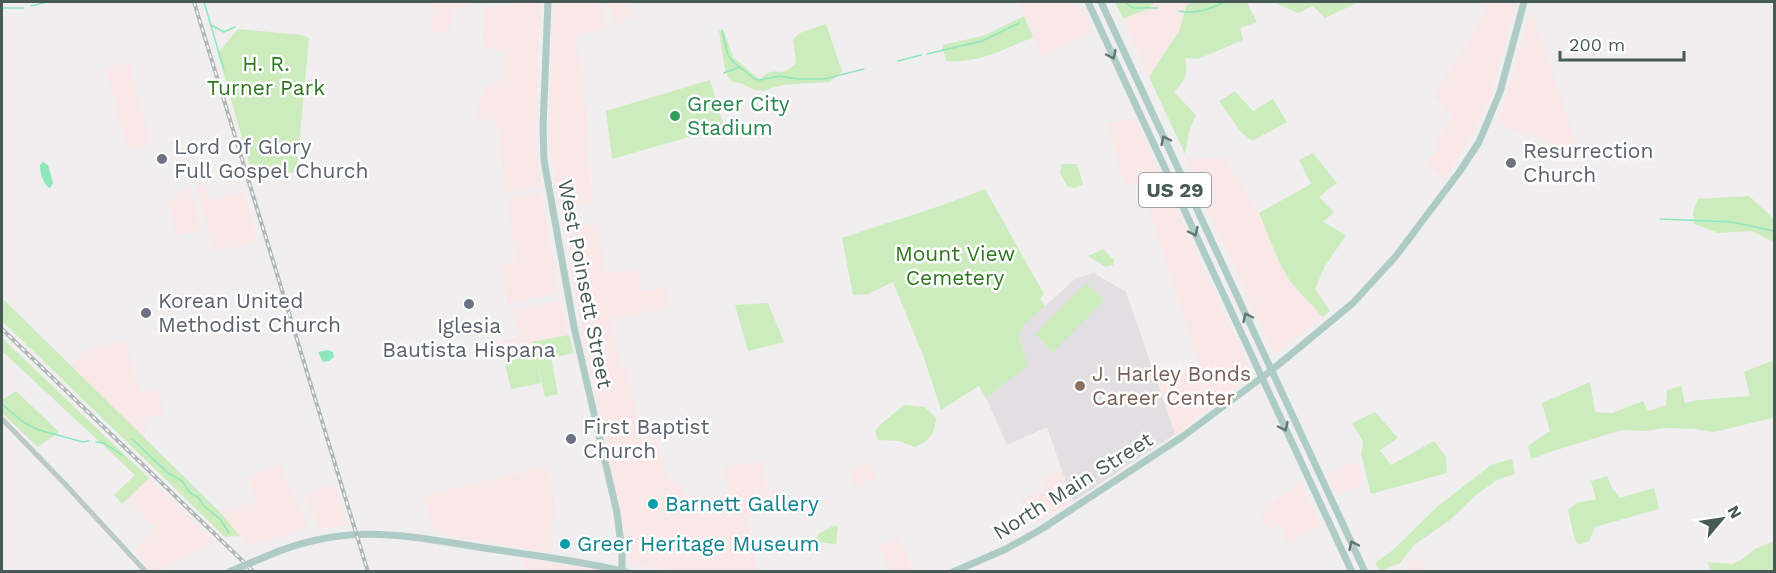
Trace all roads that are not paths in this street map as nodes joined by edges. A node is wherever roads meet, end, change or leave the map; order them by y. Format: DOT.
graph roads {
  1 [pos="548,2"];
  2 [pos="1088,2"];
  3 [pos="1101,2"];
  4 [pos="1524,2"];
  5 [pos="1272,370"];
  6 [pos="1262,378"];
  7 [pos="2,419"];
  8 [pos="623,571"];
  9 [pos="146,572"];
  10 [pos="229,572"];
  11 [pos="953,572"];
  12 [pos="1352,572"];
  13 [pos="1365,572"];
  1 -- 8 [label="main road, West Poinsett Street"];
  2 -- 6 [label="main road, US 29, one-way"];
  5 -- 3 [label="main road, US 29, one-way"];
  4 -- 5 [label="main road, North Main Street"];
  5 -- 6 [label="main road, North Main Street"];
  13 -- 5 [label="main road, US 29, one-way"];
  6 -- 11 [label="main road, North Main Street"];
  6 -- 12 [label="main road, US 29, one-way"];
  7 -- 9 [label="street"];
  8 -- 10 [label="main road, bridge"];
}
